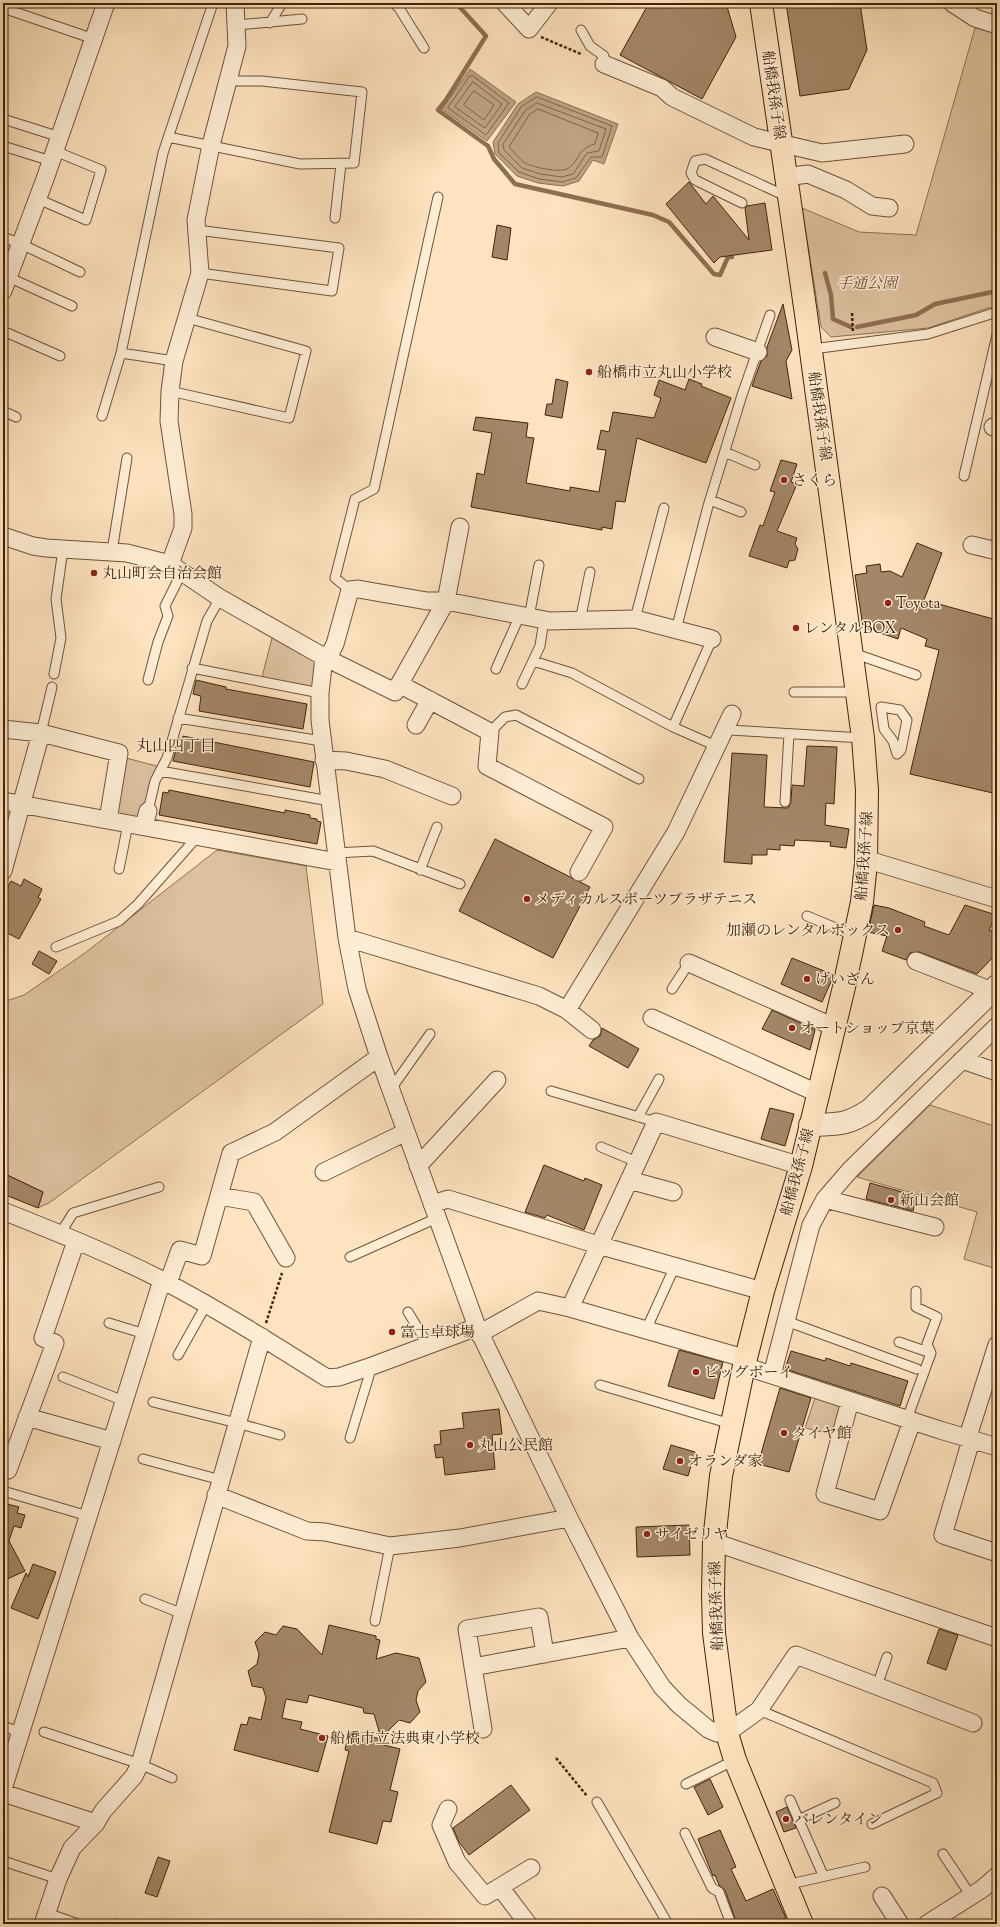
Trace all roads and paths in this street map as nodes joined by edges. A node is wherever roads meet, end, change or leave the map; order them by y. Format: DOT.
graph roads {
  1 [pos="106,3"];
  2 [pos="213,3"];
  3 [pos="235,3"];
  4 [pos="282,3"];
  5 [pos="394,3"];
  6 [pos="505,3"];
  7 [pos="549,3"];
  8 [pos="761,3"];
  9 [pos="952,3"];
  10 [pos="3,8"];
  11 [pos="302,20"];
  12 [pos="270,23"];
  13 [pos="237,25"];
  14 [pos="997,25"];
  15 [pos="529,29"];
  16 [pos="581,30"];
  17 [pos="94,39"];
  18 [pos="424,48"];
  19 [pos="604,64"];
  20 [pos="229,81"];
  21 [pos="3,119"];
  22 [pos="997,136"];
  23 [pos="168,137"];
  24 [pos="781,142"];
  25 [pos="905,144"];
  26 [pos="211,145"];
  27 [pos="3,146"];
  28 [pos="55,150"];
  29 [pos="997,154"];
  30 [pos="341,164"];
  31 [pos="787,187"];
  32 [pos="438,197"];
  33 [pos="38,199"];
  34 [pos="742,203"];
  35 [pos="889,208"];
  36 [pos="335,218"];
  37 [pos="197,230"];
  38 [pos="3,237"];
  39 [pos="21,244"];
  40 [pos="80,272"];
  41 [pos="200,273"];
  42 [pos="5,284"];
  43 [pos="72,306"];
  44 [pos="997,312"];
  45 [pos="852,313"];
  46 [pos="770,315"];
  47 [pos="186,318"];
  48 [pos="3,331"];
  49 [pos="997,335"];
  50 [pos="715,337"];
  51 [pos="854,338"];
  52 [pos="820,348"];
  53 [pos="758,352"];
  54 [pos="121,353"];
  55 [pos="60,356"];
  56 [pos="174,361"];
  57 [pos="170,391"];
  58 [pos="3,411"];
  59 [pos="102,416"];
  60 [pos="16,417"];
  61 [pos="725,452"];
  62 [pos="127,458"];
  63 [pos="755,465"];
  64 [pos="964,476"];
  65 [pos="710,500"];
  66 [pos="664,508"];
  67 [pos="741,512"];
  68 [pos="460,527"];
  69 [pos="3,536"];
  70 [pos="972,545"];
  71 [pos="63,549"];
  72 [pos="112,551"];
  73 [pos="997,551"];
  74 [pos="539,564"];
  75 [pos="176,568"];
  76 [pos="590,572"];
  77 [pos="350,590"];
  78 [pos="220,598"];
  79 [pos="446,601"];
  80 [pos="531,617"];
  81 [pos="635,619"];
  82 [pos="580,620"];
  83 [pos="676,630"];
  84 [pos="712,639"];
  85 [pos="851,653"];
  86 [pos="324,657"];
  87 [pos="533,661"];
  88 [pos="192,668"];
  89 [pos="496,669"];
  90 [pos="54,674"];
  91 [pos="916,675"];
  92 [pos="148,680"];
  93 [pos="399,684"];
  94 [pos="522,684"];
  95 [pos="52,687"];
  96 [pos="794,692"];
  97 [pos="857,692"];
  98 [pos="320,693"];
  99 [pos="430,700"];
  100 [pos="881,707"];
  101 [pos="178,718"];
  102 [pos="731,722"];
  103 [pos="416,725"];
  104 [pos="673,727"];
  105 [pos="3,730"];
  106 [pos="490,732"];
  107 [pos="41,733"];
  108 [pos="789,734"];
  109 [pos="863,738"];
  110 [pos="322,741"];
  111 [pos="716,746"];
  112 [pos="324,760"];
  113 [pos="160,771"];
  114 [pos="639,779"];
  115 [pos="452,796"];
  116 [pos="3,801"];
  117 [pos="330,801"];
  118 [pos="785,802"];
  119 [pos="20,804"];
  120 [pos="108,820"];
  121 [pos="140,820"];
  122 [pos="436,827"];
  123 [pos="197,837"];
  124 [pos="337,857"];
  125 [pos="866,863"];
  126 [pos="119,869"];
  127 [pos="420,870"];
  128 [pos="3,871"];
  129 [pos="578,872"];
  130 [pos="460,884"];
  131 [pos="997,899"];
  132 [pos="807,916"];
  133 [pos="855,936"];
  134 [pos="347,938"];
  135 [pos="56,947"];
  136 [pos="916,962"];
  137 [pos="688,963"];
  138 [pos="995,988"];
  139 [pos="672,989"];
  140 [pos="567,1010"];
  141 [pos="652,1018"];
  142 [pos="997,1026"];
  143 [pos="834,1027"];
  144 [pos="592,1030"];
  145 [pos="430,1034"];
  146 [pos="379,1057"];
  147 [pos="962,1060"];
  148 [pos="997,1072"];
  149 [pos="659,1079"];
  150 [pos="497,1080"];
  151 [pos="391,1089"];
  152 [pos="551,1091"];
  153 [pos="817,1093"];
  154 [pos="638,1117"];
  155 [pos="656,1122"];
  156 [pos="810,1125"];
  157 [pos="406,1132"];
  158 [pos="601,1147"];
  159 [pos="637,1162"];
  160 [pos="418,1166"];
  161 [pos="801,1166"];
  162 [pos="324,1172"];
  163 [pos="628,1180"];
  164 [pos="159,1187"];
  165 [pos="673,1192"];
  166 [pos="219,1196"];
  167 [pos="825,1199"];
  168 [pos="3,1211"];
  169 [pos="434,1211"];
  170 [pos="935,1227"];
  171 [pos="60,1234"];
  172 [pos="76,1241"];
  173 [pos="598,1245"];
  174 [pos="350,1257"];
  175 [pos="286,1258"];
  176 [pos="675,1266"];
  177 [pos="165,1282"];
  178 [pos="916,1291"];
  179 [pos="763,1292"];
  180 [pos="206,1306"];
  181 [pos="570,1308"];
  182 [pos="408,1312"];
  183 [pos="786,1321"];
  184 [pos="109,1323"];
  185 [pos="478,1330"];
  186 [pos="646,1330"];
  187 [pos="145,1334"];
  188 [pos="262,1337"];
  189 [pos="899,1342"];
  190 [pos="428,1345"];
  191 [pos="997,1345"];
  192 [pos="931,1353"];
  193 [pos="178,1355"];
  194 [pos="746,1362"];
  195 [pos="372,1366"];
  196 [pos="918,1370"];
  197 [pos="772,1375"];
  198 [pos="63,1377"];
  199 [pos="600,1385"];
  200 [pos="124,1401"];
  201 [pos="850,1401"];
  202 [pos="153,1402"];
  203 [pos="27,1417"];
  204 [pos="909,1420"];
  205 [pos="238,1422"];
  206 [pos="731,1424"];
  207 [pos="280,1436"];
  208 [pos="350,1438"];
  209 [pos="970,1439"];
  210 [pos="112,1441"];
  211 [pos="997,1447"];
  212 [pos="143,1459"];
  213 [pos="8,1470"];
  214 [pos="219,1488"];
  215 [pos="3,1491"];
  216 [pos="88,1516"];
  217 [pos="569,1518"];
  218 [pos="714,1542"];
  219 [pos="390,1546"];
  220 [pos="997,1553"];
  221 [pos="145,1599"];
  222 [pos="183,1614"];
  223 [pos="375,1621"];
  224 [pos="630,1638"];
  225 [pos="997,1638"];
  226 [pos="545,1654"];
  227 [pos="887,1657"];
  228 [pos="473,1667"];
  229 [pos="877,1686"];
  230 [pos="759,1710"];
  231 [pos="973,1723"];
  232 [pos="3,1726"];
  233 [pos="483,1729"];
  234 [pos="44,1732"];
  235 [pos="20,1733"];
  236 [pos="727,1733"];
  237 [pos="556,1758"];
  238 [pos="734,1760"];
  239 [pos="140,1764"];
  240 [pos="172,1778"];
  241 [pos="686,1784"];
  242 [pos="3,1789"];
  243 [pos="3,1793"];
  244 [pos="790,1800"];
  245 [pos="597,1802"];
  246 [pos="835,1803"];
  247 [pos="448,1809"];
  248 [pos="798,1820"];
  249 [pos="96,1823"];
  250 [pos="872,1824"];
  251 [pos="685,1833"];
  252 [pos="943,1854"];
  253 [pos="3,1861"];
  254 [pos="865,1867"];
  255 [pos="531,1868"];
  256 [pos="823,1876"];
  257 [pos="997,1876"];
  258 [pos="58,1879"];
  259 [pos="786,1885"];
  260 [pos="500,1887"];
  261 [pos="882,1896"];
  262 [pos="971,1896"];
  263 [pos="45,1919"];
  264 [pos="78,1924"];
  265 [pos="528,1924"];
  266 [pos="668,1924"];
  267 [pos="731,1924"];
  268 [pos="802,1924"];
  269 [pos="900,1924"];
  270 [pos="926,1924"];
  1 -- 17 [label="street"];
  2 -- 23 [label="lane"];
  3 -- 13 [label="street"];
  4 -- 12 [label="lane"];
  5 -- 18 [label="lane"];
  6 -- 15 [label="street"];
  7 -- 15 [label="street"];
  8 -- 24 [label="main road, 船橋我孫子線"];
  9 -- 14 [label="street"];
  10 -- 17 [label="lane"];
  11 -- 12 [label="lane"];
  12 -- 13 [label="lane"];
  13 -- 20 [label="street"];
  15 -- 19 [label="path"];
  16 -- 19 [label="lane"];
  17 -- 28 [label="street"];
  19 -- 24 [label="street"];
  20 -- 26 [label="street"];
  20 -- 30 [label="lane"];
  21 -- 28 [label="lane"];
  22 -- 29 [label="path"];
  23 -- 26 [label="lane"];
  23 -- 54 [label="lane"];
  24 -- 25 [label="street"];
  24 -- 31 [label="main road, 船橋我孫子線"];
  26 -- 30 [label="lane"];
  26 -- 37 [label="street"];
  27 -- 28 [label="lane"];
  28 -- 33 [label="street"];
  28 -- 33 [label="lane"];
  30 -- 36 [label="lane"];
  31 -- 34 [label="lane"];
  31 -- 35 [label="street"];
  31 -- 85 [label="main road, 船橋我孫子線"];
  32 -- 77 [label="lane"];
  33 -- 39 [label="street"];
  37 -- 41 [label="street"];
  37 -- 41 [label="lane"];
  38 -- 39 [label="lane"];
  39 -- 40 [label="lane"];
  39 -- 42 [label="street"];
  41 -- 47 [label="street"];
  42 -- 43 [label="lane"];
  44 -- 52 [label="lane"];
  45 -- 51 [label="path"];
  46 -- 53 [label="lane"];
  47 -- 56 [label="street"];
  47 -- 57 [label="lane"];
  48 -- 55 [label="lane"];
  49 -- 64 [label="lane"];
  50 -- 53 [label="street"];
  53 -- 61 [label="lane"];
  54 -- 56 [label="lane"];
  54 -- 59 [label="lane"];
  56 -- 57 [label="street"];
  57 -- 75 [label="street"];
  58 -- 60 [label="lane"];
  61 -- 63 [label="lane"];
  61 -- 65 [label="lane"];
  62 -- 72 [label="lane"];
  65 -- 67 [label="lane"];
  65 -- 83 [label="lane"];
  66 -- 81 [label="lane"];
  68 -- 79 [label="street"];
  69 -- 71 [label="street"];
  70 -- 73 [label="street"];
  71 -- 72 [label="street"];
  71 -- 90 [label="lane"];
  72 -- 75 [label="street"];
  74 -- 80 [label="lane"];
  75 -- 78 [label="street"];
  75 -- 92 [label="lane"];
  76 -- 82 [label="lane"];
  77 -- 79 [label="street"];
  77 -- 86 [label="street"];
  78 -- 86 [label="street"];
  78 -- 88 [label="lane"];
  79 -- 80 [label="street"];
  79 -- 93 [label="street"];
  80 -- 82 [label="street"];
  80 -- 87 [label="lane"];
  80 -- 89 [label="lane"];
  81 -- 82 [label="street"];
  81 -- 83 [label="street"];
  83 -- 84 [label="street"];
  84 -- 104 [label="lane"];
  85 -- 91 [label="lane"];
  85 -- 97 [label="main road, 船橋我孫子線"];
  86 -- 93 [label="street"];
  86 -- 98 [label="street"];
  87 -- 94 [label="lane"];
  87 -- 104 [label="lane"];
  88 -- 98 [label="lane"];
  88 -- 101 [label="lane"];
  93 -- 99 [label="street"];
  95 -- 107 [label="lane"];
  96 -- 97 [label="lane"];
  97 -- 109 [label="main road, 船橋我孫子線"];
  98 -- 110 [label="street"];
  99 -- 103 [label="street"];
  99 -- 106 [label="street"];
  100 -- 100 [label="lane"];
  101 -- 110 [label="lane"];
  101 -- 113 [label="lane"];
  102 -- 108 [label="lane"];
  102 -- 111 [label="street"];
  104 -- 111 [label="lane"];
  105 -- 107 [label="street"];
  106 -- 114 [label="lane"];
  106 -- 129 [label="street"];
  107 -- 119 [label="street"];
  107 -- 120 [label="street"];
  108 -- 109 [label="lane"];
  108 -- 118 [label="lane"];
  109 -- 125 [label="main road, 船橋我孫子線"];
  110 -- 112 [label="street"];
  111 -- 140 [label="street"];
  112 -- 115 [label="street"];
  112 -- 117 [label="street"];
  113 -- 117 [label="lane"];
  113 -- 121 [label="lane"];
  116 -- 119 [label="street"];
  117 -- 124 [label="street"];
  119 -- 120 [label="street"];
  119 -- 128 [label="street"];
  120 -- 121 [label="street"];
  121 -- 123 [label="street"];
  121 -- 126 [label="lane"];
  122 -- 127 [label="lane"];
  123 -- 124 [label="street"];
  123 -- 135 [label="lane"];
  124 -- 127 [label="lane"];
  124 -- 134 [label="street"];
  125 -- 131 [label="street"];
  125 -- 133 [label="main road, 船橋我孫子線"];
  127 -- 130 [label="lane"];
  132 -- 133 [label="lane"];
  133 -- 143 [label="main road, 船橋我孫子線"];
  134 -- 140 [label="street"];
  134 -- 146 [label="street"];
  136 -- 138 [label="street"];
  137 -- 139 [label="lane"];
  137 -- 143 [label="street"];
  138 -- 156 [label="street"];
  140 -- 144 [label="street"];
  141 -- 153 [label="street"];
  142 -- 147 [label="street"];
  143 -- 153 [label="main road, 船橋我孫子線"];
  145 -- 151 [label="lane"];
  146 -- 151 [label="street"];
  146 -- 166 [label="street"];
  147 -- 148 [label="street"];
  147 -- 167 [label="street"];
  149 -- 154 [label="lane"];
  150 -- 160 [label="street"];
  151 -- 157 [label="street"];
  152 -- 154 [label="lane"];
  153 -- 156 [label="main road, 船橋我孫子線"];
  154 -- 155 [label="lane"];
  155 -- 159 [label="street"];
  155 -- 161 [label="street"];
  156 -- 161 [label="main road, 船橋我孫子線"];
  157 -- 160 [label="street"];
  157 -- 162 [label="street"];
  158 -- 159 [label="lane"];
  159 -- 163 [label="street"];
  160 -- 169 [label="street"];
  161 -- 179 [label="main road, 船橋我孫子線"];
  163 -- 165 [label="street"];
  163 -- 173 [label="street"];
  164 -- 171 [label="lane"];
  166 -- 175 [label="street"];
  166 -- 177 [label="street"];
  167 -- 170 [label="street"];
  167 -- 183 [label="street"];
  168 -- 171 [label="street"];
  169 -- 173 [label="street"];
  169 -- 174 [label="lane"];
  169 -- 185 [label="street"];
  171 -- 172 [label="street"];
  172 -- 177 [label="street"];
  172 -- 203 [label="street"];
  173 -- 176 [label="street"];
  173 -- 181 [label="street"];
  175 -- 188 [label="path"];
  176 -- 179 [label="street"];
  176 -- 186 [label="lane"];
  177 -- 180 [label="street"];
  177 -- 187 [label="street"];
  178 -- 192 [label="lane"];
  179 -- 194 [label="main road, 船橋我孫子線"];
  180 -- 188 [label="street"];
  180 -- 193 [label="lane"];
  181 -- 185 [label="street"];
  181 -- 186 [label="street"];
  182 -- 190 [label="lane"];
  183 -- 196 [label="lane"];
  183 -- 197 [label="street"];
  184 -- 187 [label="lane"];
  185 -- 190 [label="street"];
  185 -- 217 [label="street"];
  186 -- 194 [label="street"];
  187 -- 200 [label="street"];
  188 -- 195 [label="street"];
  188 -- 205 [label="street"];
  189 -- 192 [label="lane"];
  190 -- 195 [label="street"];
  191 -- 209 [label="street"];
  192 -- 204 [label="lane"];
  194 -- 197 [label="street"];
  194 -- 206 [label="main road, 船橋我孫子線"];
  195 -- 208 [label="lane"];
  197 -- 201 [label="street"];
  198 -- 200 [label="lane"];
  199 -- 206 [label="lane"];
  200 -- 210 [label="street"];
  201 -- 204 [label="street"];
  201 -- 204 [label="street"];
  202 -- 205 [label="lane"];
  203 -- 210 [label="street"];
  203 -- 213 [label="street"];
  204 -- 209 [label="street"];
  205 -- 207 [label="lane"];
  205 -- 214 [label="street"];
  206 -- 218 [label="main road, 船橋我孫子線"];
  209 -- 211 [label="street"];
  209 -- 220 [label="street"];
  210 -- 216 [label="street"];
  212 -- 214 [label="lane"];
  214 -- 219 [label="street"];
  214 -- 222 [label="street"];
  215 -- 216 [label="lane"];
  216 -- 235 [label="street"];
  217 -- 219 [label="street"];
  217 -- 224 [label="street"];
  218 -- 225 [label="street"];
  218 -- 236 [label="main road, 船橋我孫子線"];
  219 -- 223 [label="lane"];
  221 -- 222 [label="lane"];
  222 -- 239 [label="street"];
  224 -- 226 [label="street"];
  224 -- 236 [label="street"];
  226 -- 228 [label="street"];
  226 -- 228 [label="street"];
  227 -- 229 [label="lane"];
  228 -- 233 [label="street"];
  229 -- 230 [label="street"];
  229 -- 231 [label="street"];
  230 -- 236 [label="street"];
  230 -- 250 [label="lane"];
  232 -- 235 [label="lane"];
  234 -- 239 [label="lane"];
  235 -- 242 [label="street"];
  236 -- 238 [label="main road, 船橋我孫子線"];
  237 -- 245 [label="path"];
  238 -- 241 [label="lane"];
  238 -- 259 [label="main road, 船橋我孫子線"];
  239 -- 240 [label="lane"];
  239 -- 249 [label="street"];
  243 -- 249 [label="street"];
  244 -- 248 [label="lane"];
  245 -- 266 [label="lane"];
  246 -- 248 [label="lane"];
  247 -- 260 [label="street"];
  248 -- 256 [label="lane"];
  249 -- 258 [label="street"];
  251 -- 267 [label="lane"];
  252 -- 262 [label="lane"];
  253 -- 258 [label="lane"];
  254 -- 256 [label="lane"];
  255 -- 260 [label="street"];
  256 -- 259 [label="lane"];
  257 -- 262 [label="street"];
  258 -- 263 [label="street"];
  259 -- 268 [label="main road, 船橋我孫子線"];
  260 -- 265 [label="street"];
  261 -- 269 [label="street"];
  262 -- 270 [label="street"];
  263 -- 264 [label="lane"];
}
